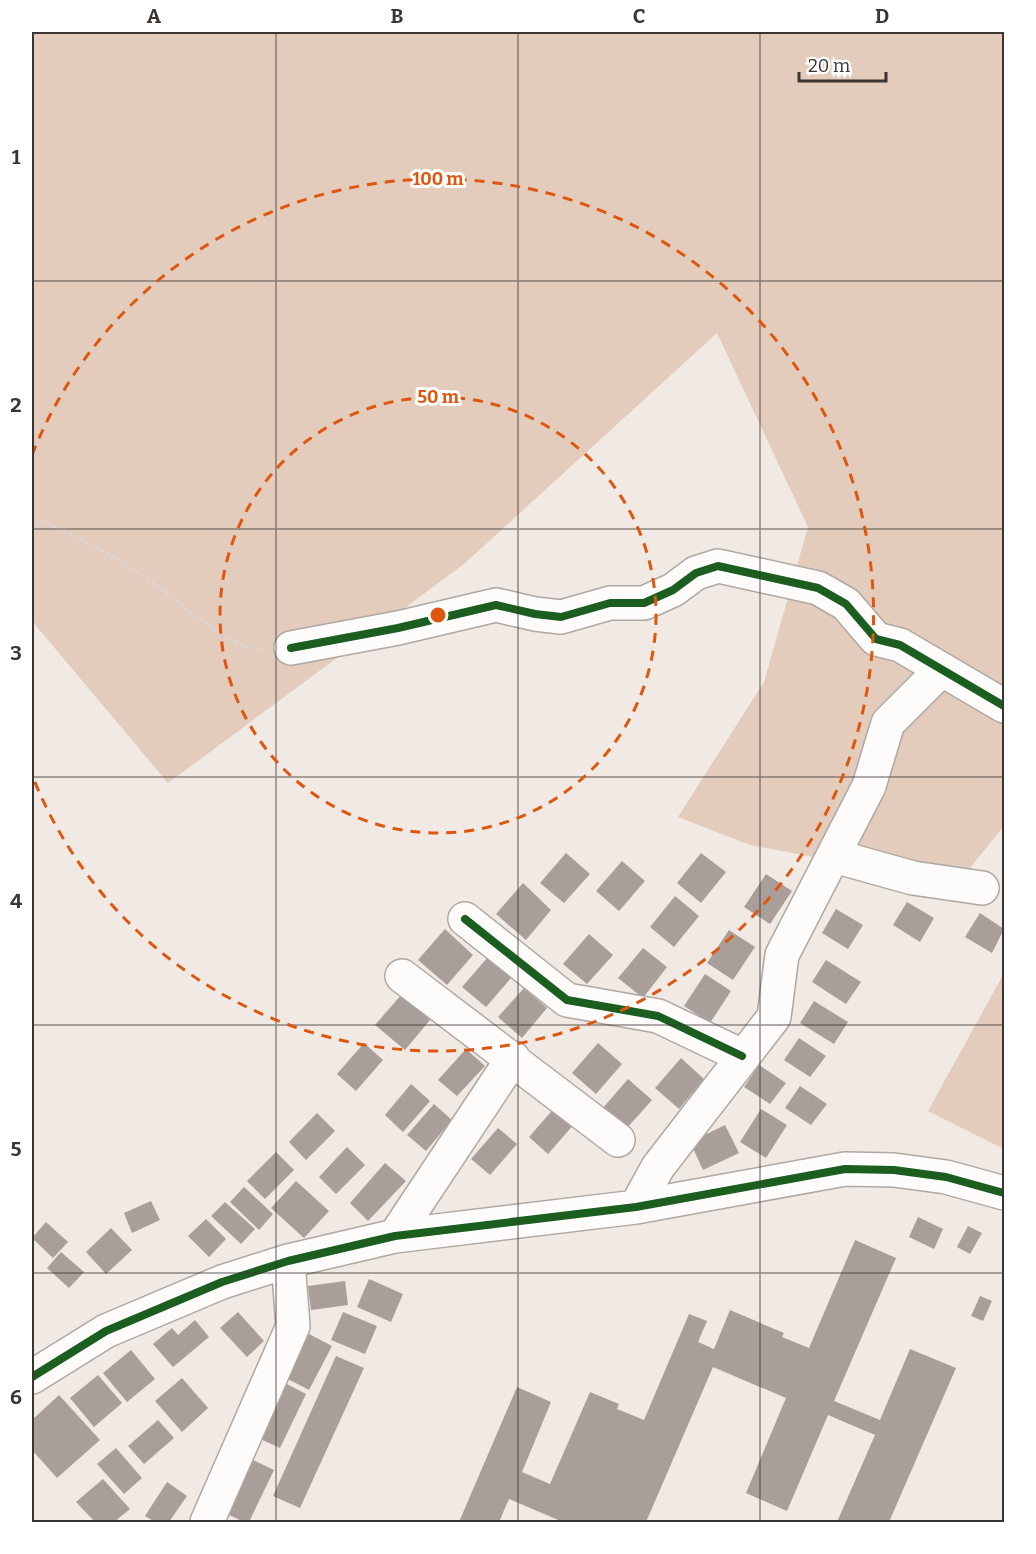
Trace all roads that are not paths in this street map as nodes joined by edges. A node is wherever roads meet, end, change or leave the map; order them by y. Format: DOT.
graph roads {
  1 [pos="291,648"];
  2 [pos="940,671"];
  3 [pos="1005,706"];
  4 [pos="834,856"];
  5 [pos="982,888"];
  6 [pos="465,919"];
  7 [pos="402,976"];
  8 [pos="742,1056"];
  9 [pos="513,1058"];
  10 [pos="618,1140"];
  11 [pos="1005,1193"];
  12 [pos="636,1207"];
  13 [pos="395,1236"];
  14 [pos="288,1262"];
  15 [pos="32,1377"];
  16 [pos="207,1522"];
  1 -- 2 [label="street"];
  2 -- 3 [label="street"];
  2 -- 4 [label="street"];
  4 -- 5 [label="street"];
  4 -- 8 [label="street"];
  6 -- 8 [label="street"];
  7 -- 9 [label="street"];
  8 -- 12 [label="street"];
  9 -- 10 [label="street"];
  9 -- 13 [label="street"];
  11 -- 12 [label="street"];
  12 -- 13 [label="street"];
  13 -- 14 [label="street"];
  14 -- 15 [label="street"];
  14 -- 16 [label="street"];
}
